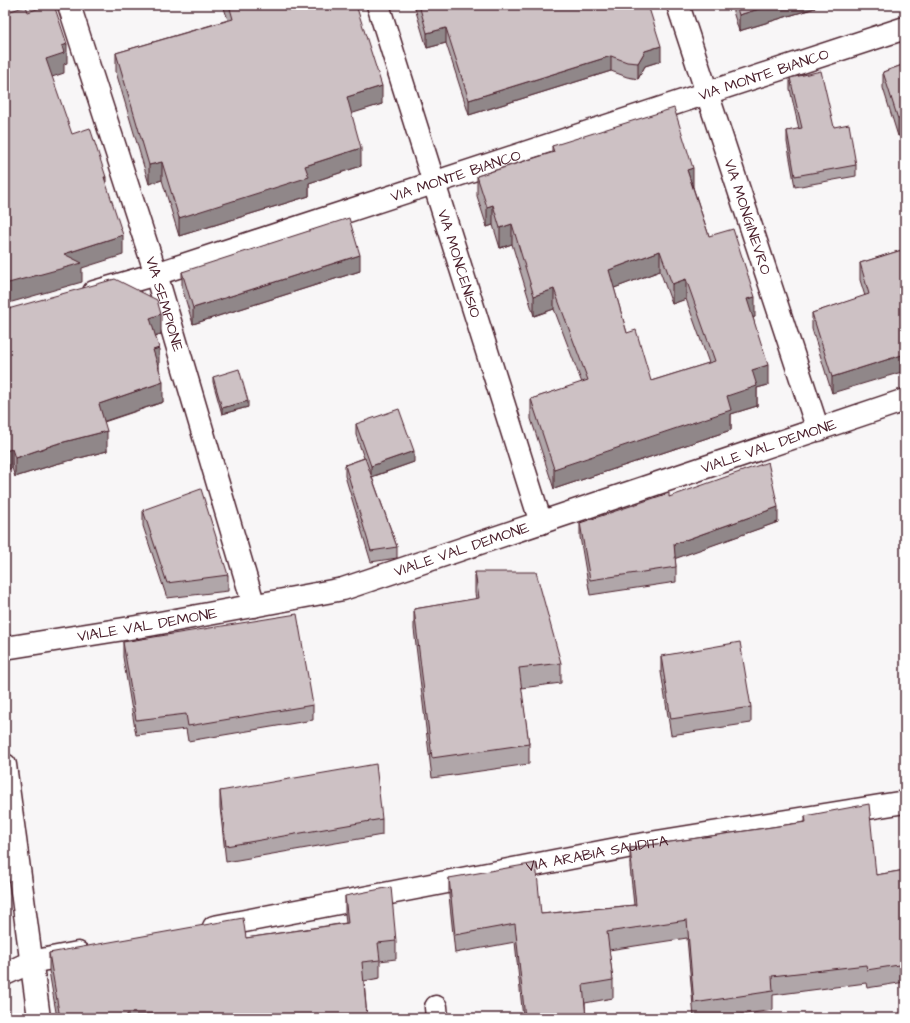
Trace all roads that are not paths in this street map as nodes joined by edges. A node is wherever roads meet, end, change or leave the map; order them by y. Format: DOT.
graph roads {
  1 [pos="69,5"];
  2 [pos="378,5"];
  3 [pos="678,5"];
  4 [pos="905,28"];
  5 [pos="707,93"];
  6 [pos="434,182"];
  7 [pos="156,274"];
  8 [pos="73,298"];
  9 [pos="905,400"];
  10 [pos="818,430"];
  11 [pos="541,523"];
  12 [pos="254,606"];
  13 [pos="5,648"];
  14 [pos="5,765"];
  15 [pos="905,802"];
  16 [pos="195,931"];
  17 [pos="101,949"];
  18 [pos="31,962"];
  19 [pos="5,974"];
  20 [pos="39,1018"];
  1 -- 7 [label="street, VIA SEMPIONE"];
  2 -- 6 [label="street, VIA MONCENISIO"];
  3 -- 5 [label="street, VIA MONGINEVRO"];
  4 -- 5 [label="street, VIA MONTE BIANCO"];
  5 -- 6 [label="street, VIA MONTE BIANCO"];
  5 -- 10 [label="street, VIA MONGINEVRO"];
  6 -- 7 [label="street, VIA MONTE BIANCO"];
  6 -- 11 [label="street, VIA MONCENISIO"];
  7 -- 8 [label="street, VIA MONTE BIANCO"];
  7 -- 12 [label="street, VIA SEMPIONE"];
  9 -- 10 [label="street, VIALE VAL DEMONE"];
  10 -- 11 [label="street, VIALE VAL DEMONE"];
  11 -- 12 [label="street, VIALE VAL DEMONE"];
  12 -- 13 [label="street, VIALE VAL DEMONE"];
  14 -- 18 [label="street"];
  15 -- 16 [label="street, VIA ARABIA SAUDITA"];
  17 -- 18 [label="street"];
  18 -- 19 [label="street"];
  18 -- 20 [label="street"];
}
